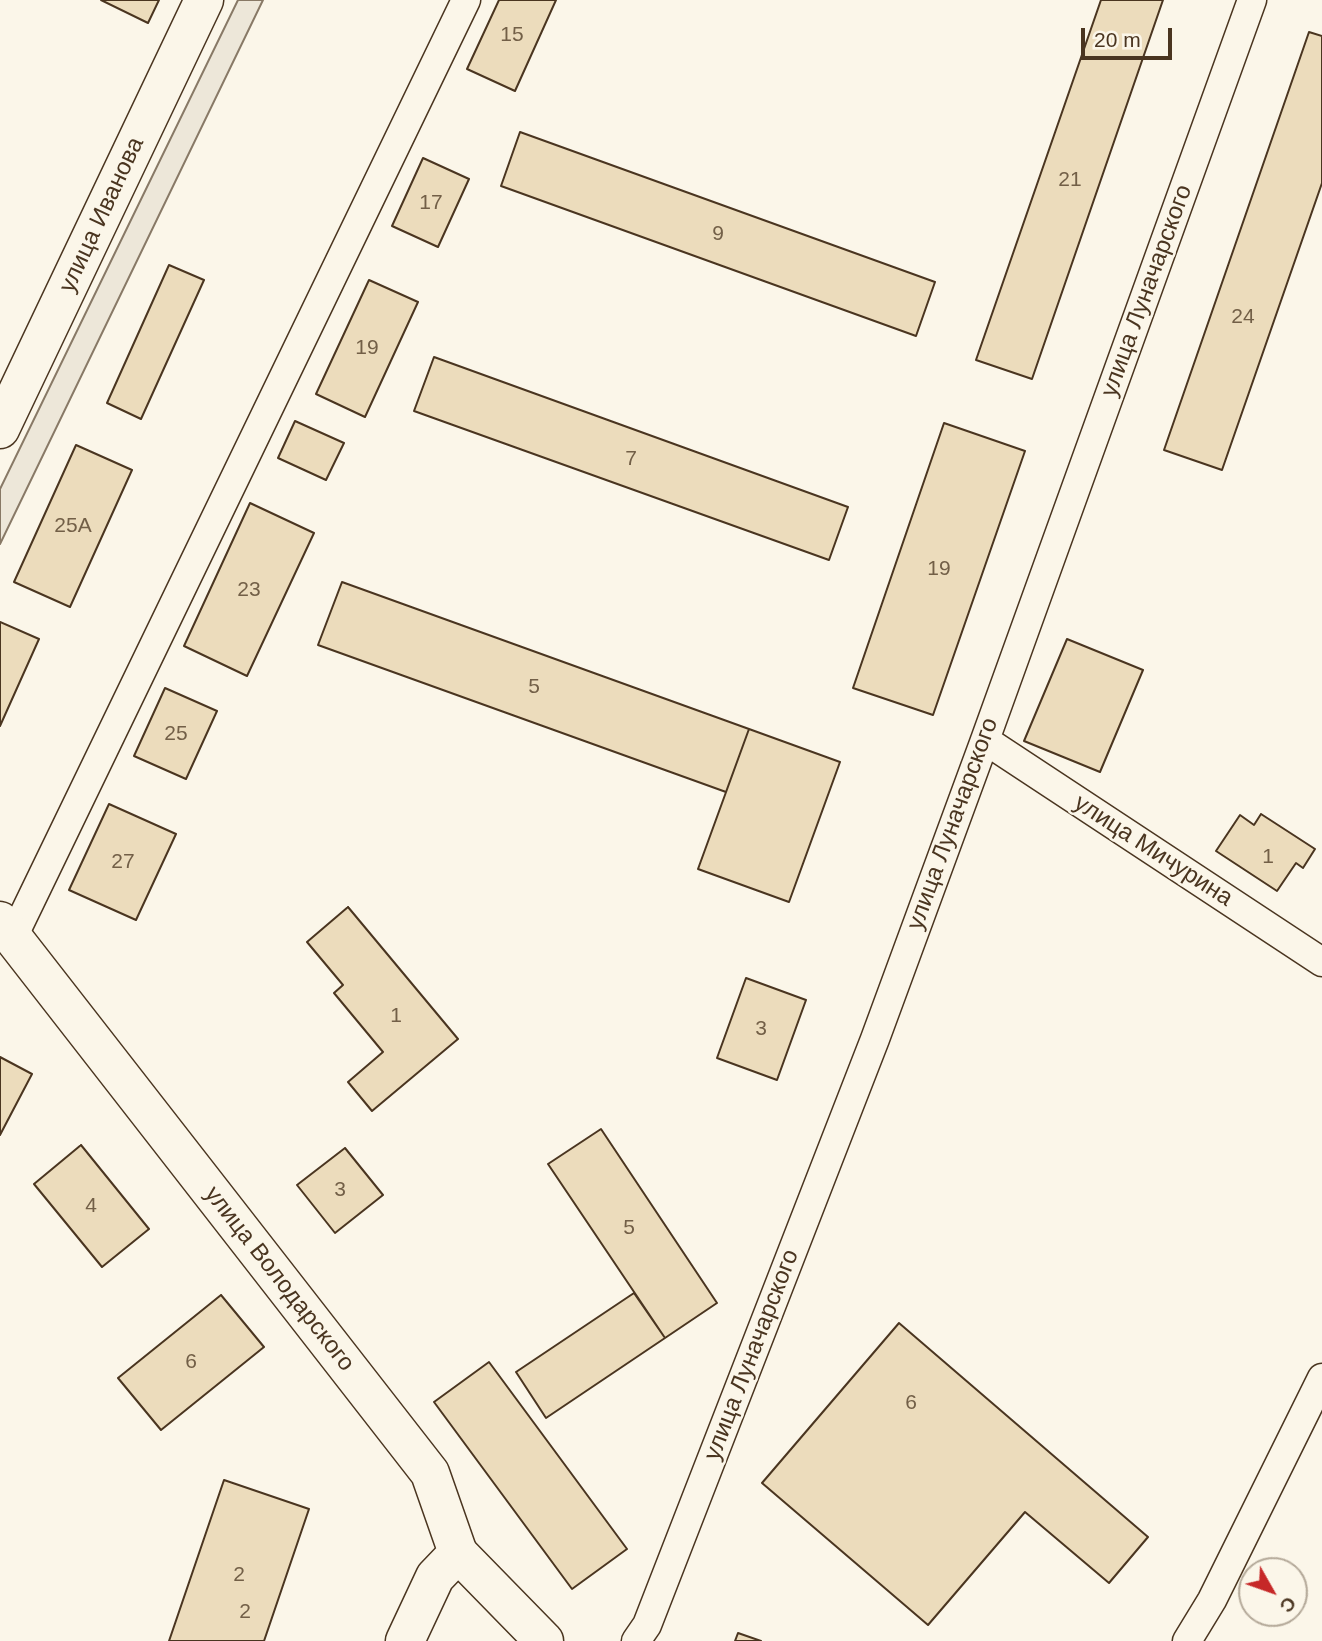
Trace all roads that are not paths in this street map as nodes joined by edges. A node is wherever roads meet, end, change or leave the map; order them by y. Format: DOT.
graph roads {
  1 [pos="204,0"];
  2 [pos="466,0"];
  3 [pos="1252,0"];
  4 [pos="0,429"];
  5 [pos="985,740"];
  6 [pos="6,929"];
  7 [pos="1322,962"];
  8 [pos="1322,1378"];
  9 [pos="458,1553"];
  10 [pos="405,1641"];
  11 [pos="544,1641"];
  12 [pos="636,1641"];
  13 [pos="1187,1641"];
  1 -- 4 [label="main road, улица Иванова"];
  2 -- 6 [label="street"];
  3 -- 5 [label="street, улица Луначарского"];
  5 -- 7 [label="street, улица Мичурина"];
  5 -- 12 [label="street, улица Луначарского"];
  6 -- 9 [label="main road, улица Володарского"];
  8 -- 13 [label="street"];
  9 -- 10 [label="main road"];
  9 -- 11 [label="main road, улица Володарского"];
}
